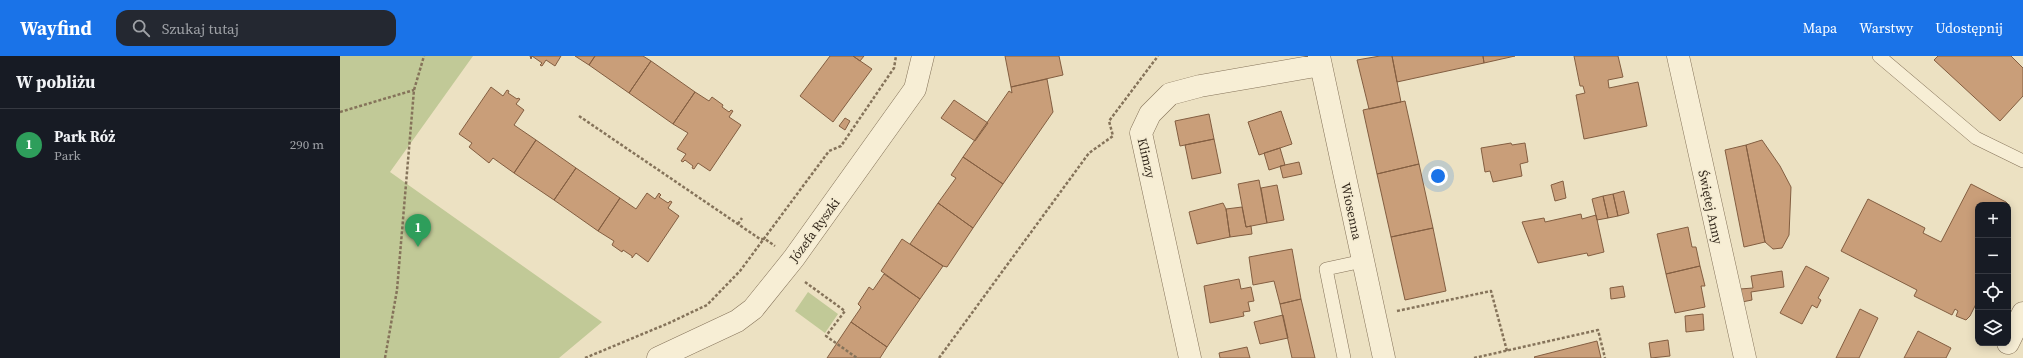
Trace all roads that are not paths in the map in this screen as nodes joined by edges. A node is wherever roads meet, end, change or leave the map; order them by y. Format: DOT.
graph roads {
  1 [pos="923,56"];
  2 [pos="1678,56"];
  3 [pos="1880,56"];
  4 [pos="1320,60"];
  5 [pos="2023,161"];
  6 [pos="1363,261"];
  7 [pos="2023,313"];
  8 [pos="2011,337"];
  9 [pos="2006,346"];
  10 [pos="658,358"];
  11 [pos="1190,358"];
  12 [pos="1344,358"];
  13 [pos="1384,358"];
  14 [pos="1745,358"];
  15 [pos="2000,358"];
  1 -- 10 [label="street, Józefa Ryszki"];
  2 -- 14 [label="street, Świętej Anny"];
  3 -- 5 [label="lane"];
  4 -- 6 [label="street, Wiosenna"];
  4 -- 11 [label="street, Klimzy"];
  6 -- 12 [label="lane"];
  6 -- 13 [label="street, Wiosenna"];
  7 -- 8 [label="street"];
  9 -- 15 [label="street"];
}
